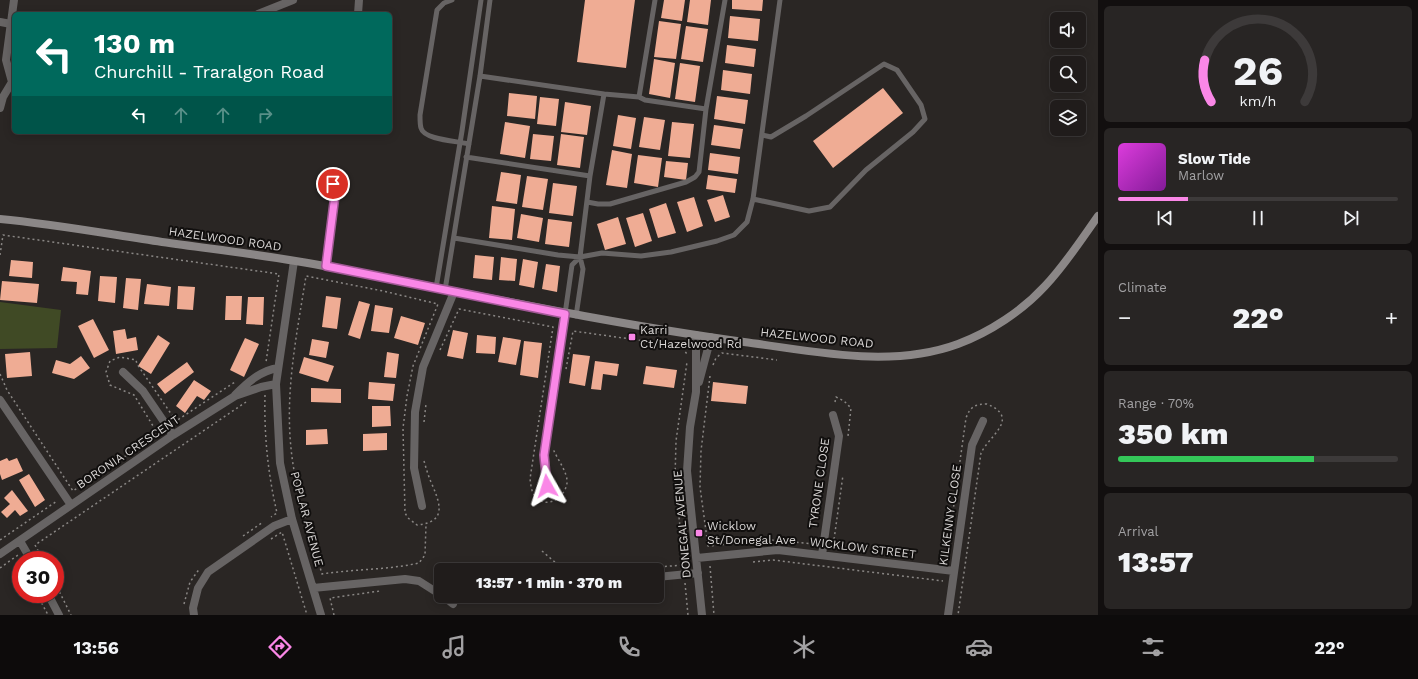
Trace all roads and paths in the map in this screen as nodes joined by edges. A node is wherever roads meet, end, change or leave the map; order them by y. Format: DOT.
graph roads {
  1 [pos="14,0"];
  2 [pos="293,0"];
  3 [pos="359,0"];
  4 [pos="452,0"];
  5 [pos="481,0"];
  6 [pos="490,0"];
  7 [pos="655,0"];
  8 [pos="725,0"];
  9 [pos="780,0"];
  10 [pos="12,12"];
  11 [pos="263,12"];
  12 [pos="358,12"];
  13 [pos="12,16"];
  14 [pos="0,22"];
  15 [pos="11,24"];
  16 [pos="480,76"];
  17 [pos="12,79"];
  18 [pos="12,84"];
  19 [pos="604,94"];
  20 [pos="639,97"];
  21 [pos="0,108"];
  22 [pos="706,109"];
  23 [pos="462,132"];
  24 [pos="470,133"];
  25 [pos="762,136"];
  26 [pos="460,142"];
  27 [pos="469,144"];
  28 [pos="466,159"];
  29 [pos="457,161"];
  30 [pos="331,173"];
  31 [pos="590,176"];
  32 [pos="753,199"];
  33 [pos="587,202"];
  34 [pos="1098,216"];
  35 [pos="0,219"];
  36 [pos="454,238"];
  37 [pos="0,256"];
  38 [pos="580,257"];
  39 [pos="294,261"];
  40 [pos="326,266"];
  41 [pos="436,288"];
  42 [pos="445,290"];
  43 [pos="454,292"];
  44 [pos="565,314"];
  45 [pos="576,316"];
  46 [pos="696,335"];
  47 [pos="711,337"];
  48 [pos="440,351"];
  49 [pos="777,360"];
  50 [pos="266,362"];
  51 [pos="278,368"];
  52 [pos="712,370"];
  53 [pos="123,372"];
  54 [pos="566,372"];
  55 [pos="0,374"];
  56 [pos="710,375"];
  57 [pos="240,379"];
  58 [pos="276,384"];
  59 [pos="262,392"];
  60 [pos="696,392"];
  61 [pos="235,396"];
  62 [pos="251,399"];
  63 [pos="0,400"];
  64 [pos="427,400"];
  65 [pos="835,402"];
  66 [pos="833,415"];
  67 [pos="983,421"];
  68 [pos="424,424"];
  69 [pos="158,434"];
  70 [pos="173,435"];
  71 [pos="848,436"];
  72 [pos="145,443"];
  73 [pos="555,445"];
  74 [pos="423,460"];
  75 [pos="844,468"];
  76 [pos="547,486"];
  77 [pos="57,502"];
  78 [pos="71,505"];
  79 [pos="422,506"];
  80 [pos="277,513"];
  81 [pos="292,519"];
  82 [pos="426,524"];
  83 [pos="0,540"];
  84 [pos="20,540"];
  85 [pos="271,540"];
  86 [pos="816,544"];
  87 [pos="841,548"];
  88 [pos="26,551"];
  89 [pos="38,551"];
  90 [pos="542,552"];
  91 [pos="0,554"];
  92 [pos="822,555"];
  93 [pos="697,558"];
  94 [pos="12,559"];
  95 [pos="946,561"];
  96 [pos="749,562"];
  97 [pos="555,563"];
  98 [pos="717,565"];
  99 [pos="664,567"];
  100 [pos="0,568"];
  101 [pos="954,571"];
  102 [pos="698,572"];
  103 [pos="664,576"];
  104 [pos="685,582"];
  105 [pos="942,587"];
  106 [pos="313,588"];
  107 [pos="434,590"];
  108 [pos="380,591"];
  109 [pos="64,601"];
  110 [pos="42,603"];
  111 [pos="53,603"];
  112 [pos="48,615"];
  113 [pos="59,615"];
  114 [pos="71,615"];
  115 [pos="194,615"];
  116 [pos="307,615"];
  117 [pos="321,615"];
  118 [pos="334,615"];
  119 [pos="688,615"];
  120 [pos="702,615"];
  121 [pos="714,615"];
  122 [pos="948,615"];
  123 [pos="958,615"];
  1 -- 10 [label="street"];
  2 -- 11 [label="street"];
  3 -- 12 [label="street"];
  4 -- 26 [label="lane"];
  5 -- 23 [label="lane"];
  6 -- 16 [label="lane"];
  7 -- 20 [label="lane"];
  8 -- 22 [label="lane"];
  9 -- 25 [label="lane"];
  13 -- 15 [label="street"];
  14 -- 15 [label="street"];
  15 -- 17 [label="street"];
  16 -- 19 [label="lane"];
  16 -- 24 [label="lane"];
  18 -- 21 [label="street"];
  19 -- 20 [label="lane"];
  19 -- 31 [label="lane"];
  20 -- 22 [label="lane"];
  22 -- 33 [label="lane"];
  23 -- 24 [label="lane"];
  23 -- 26 [label="lane"];
  24 -- 27 [label="lane"];
  25 -- 32 [label="lane"];
  25 -- 32 [label="lane"];
  26 -- 27 [label="lane"];
  26 -- 29 [label="lane"];
  27 -- 28 [label="lane"];
  28 -- 29 [label="lane"];
  28 -- 31 [label="lane"];
  28 -- 36 [label="lane"];
  29 -- 41 [label="lane"];
  30 -- 40 [label="street"];
  31 -- 33 [label="lane"];
  32 -- 38 [label="lane"];
  33 -- 38 [label="lane"];
  34 -- 47 [label="main road, HAZELWOOD ROAD"];
  35 -- 39 [label="main road, HAZELWOOD ROAD"];
  36 -- 38 [label="lane"];
  36 -- 42 [label="lane"];
  37 -- 50 [label="path"];
  38 -- 44 [label="lane"];
  38 -- 45 [label="lane"];
  39 -- 40 [label="main road, HAZELWOOD ROAD"];
  39 -- 51 [label="street, POPLAR AVENUE"];
  40 -- 41 [label="main road, HAZELWOOD ROAD"];
  41 -- 42 [label="main road, HAZELWOOD ROAD"];
  42 -- 43 [label="main road, HAZELWOOD ROAD"];
  43 -- 44 [label="main road, HAZELWOOD ROAD"];
  43 -- 79 [label="street"];
  44 -- 45 [label="main road, HAZELWOOD ROAD"];
  44 -- 76 [label="street"];
  45 -- 46 [label="main road, HAZELWOOD ROAD"];
  46 -- 47 [label="main road, HAZELWOOD ROAD"];
  46 -- 60 [label="street, DONEGAL AVENUE"];
  47 -- 60 [label="street"];
  48 -- 73 [label="path"];
  49 -- 52 [label="path"];
  51 -- 58 [label="street, POPLAR AVENUE"];
  51 -- 61 [label="street"];
  53 -- 70 [label="street"];
  54 -- 99 [label="path"];
  55 -- 72 [label="path"];
  56 -- 86 [label="path"];
  57 -- 69 [label="path"];
  58 -- 61 [label="street, BORONIA CRESCENT"];
  58 -- 81 [label="street, POPLAR AVENUE"];
  59 -- 80 [label="path"];
  60 -- 93 [label="street, DONEGAL AVENUE"];
  61 -- 70 [label="street, BORONIA CRESCENT"];
  62 -- 89 [label="path"];
  63 -- 78 [label="street"];
  64 -- 68 [label="path"];
  65 -- 71 [label="path"];
  66 -- 92 [label="street, TYRONE CLOSE"];
  67 -- 101 [label="street, KILKENNY CLOSE"];
  70 -- 78 [label="street, BORONIA CRESCENT"];
  74 -- 82 [label="path"];
  75 -- 87 [label="path"];
  77 -- 83 [label="path"];
  78 -- 84 [label="street, BORONIA CRESCENT"];
  81 -- 106 [label="street, POPLAR AVENUE"];
  81 -- 115 [label="street"];
  82 -- 82 [label="path"];
  84 -- 88 [label="street"];
  84 -- 91 [label="street, BORONIA CRESCENT"];
  85 -- 116 [label="path"];
  90 -- 97 [label="path"];
  92 -- 93 [label="street, WICKLOW STREET"];
  92 -- 101 [label="street, WICKLOW STREET"];
  93 -- 102 [label="street, DONEGAL AVENUE"];
  94 -- 100 [label="path"];
  95 -- 123 [label="path"];
  96 -- 105 [label="path"];
  98 -- 121 [label="path"];
  101 -- 122 [label="street, KILKENNY CLOSE"];
  102 -- 103 [label="street"];
  102 -- 120 [label="street, DONEGAL AVENUE"];
  104 -- 119 [label="path"];
  106 -- 107 [label="street"];
  106 -- 117 [label="street, POPLAR AVENUE"];
  108 -- 118 [label="path"];
  109 -- 114 [label="path"];
  110 -- 112 [label="path"];
  111 -- 113 [label="street"];
}
